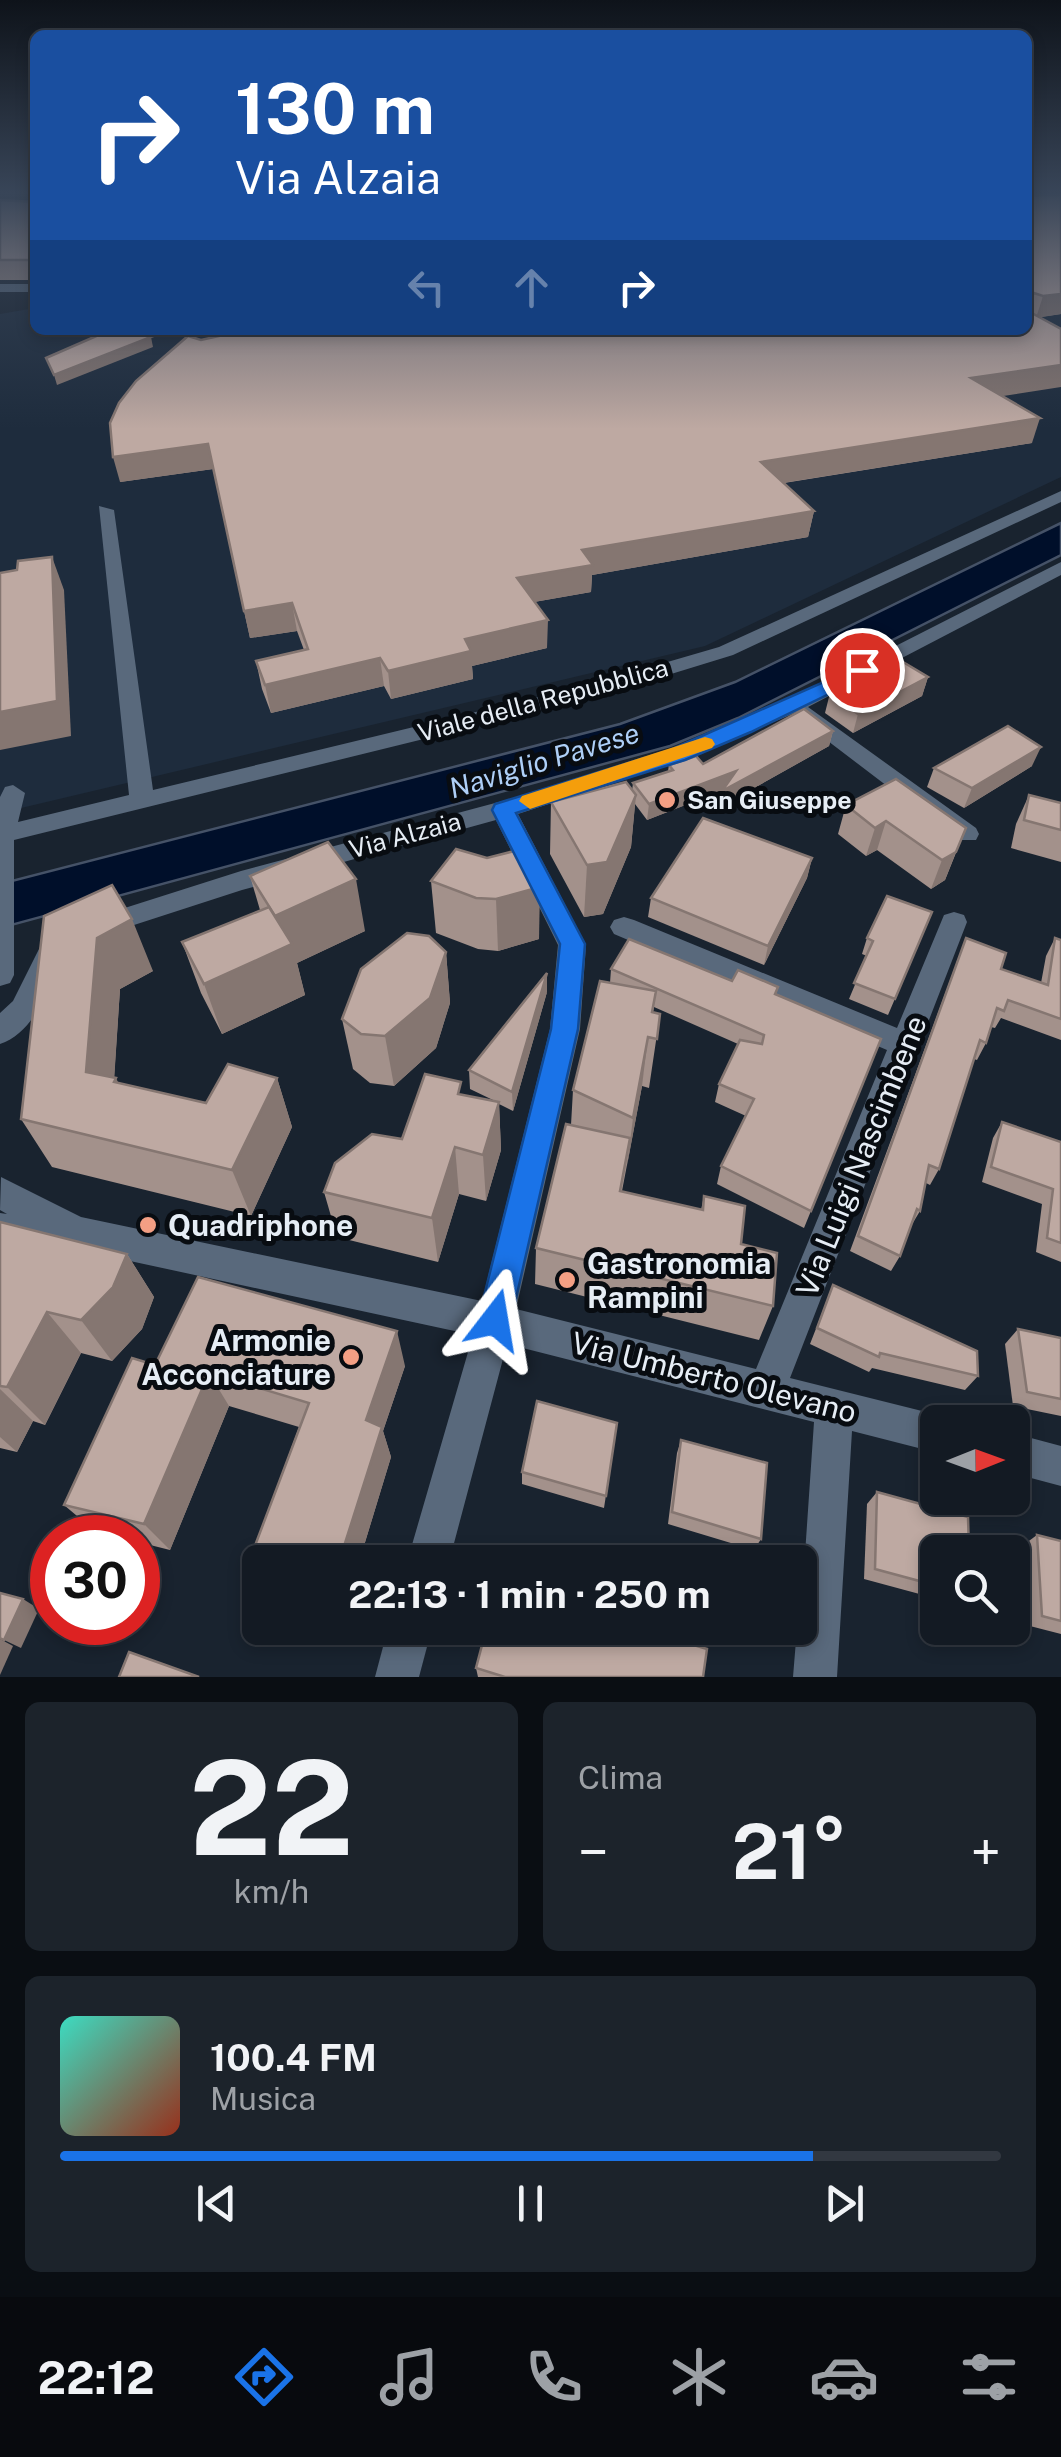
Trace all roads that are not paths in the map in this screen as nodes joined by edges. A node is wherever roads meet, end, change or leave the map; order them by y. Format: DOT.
graph roads {
  1 [pos="0,288"];
  2 [pos="30,288"];
  3 [pos="1061,496"];
  4 [pos="105,510"];
  5 [pos="1061,568"];
  6 [pos="795,704"];
  7 [pos="13,793"];
  8 [pos="142,800"];
  9 [pos="503,810"];
  10 [pos="967,834"];
  11 [pos="1,835"];
  12 [pos="2,872"];
  13 [pos="954,922"];
  14 [pos="624,927"];
  15 [pos="1,950"];
  16 [pos="0,974"];
  17 [pos="0,1032"];
  18 [pos="906,1045"];
  19 [pos="0,1168"];
  20 [pos="1,1194"];
  21 [pos="0,1230"];
  22 [pos="79,1233"];
  23 [pos="495,1320"];
  24 [pos="766,1390"];
  25 [pos="834,1407"];
  26 [pos="920,1429"];
  27 [pos="1030,1458"];
  28 [pos="1061,1466"];
  29 [pos="433,1545"];
  30 [pos="405,1645"];
  31 [pos="396,1677"];
  32 [pos="816,1677"];
  1 -- 2 [label="street"];
  3 -- 8 [label="street, Viale della Repubblica"];
  4 -- 8 [label="street"];
  5 -- 6 [label="street, Via Alzaia"];
  6 -- 9 [label="street, Via Alzaia"];
  6 -- 10 [label="street"];
  7 -- 11 [label="street"];
  8 -- 11 [label="street, Viale della Repubblica"];
  9 -- 17 [label="street, Via Alzaia"];
  9 -- 23 [label="street"];
  11 -- 12 [label="street"];
  12 -- 15 [label="street"];
  13 -- 18 [label="street, Via Luigi Nascimbene"];
  14 -- 18 [label="street"];
  15 -- 16 [label="street"];
  18 -- 24 [label="street, Via Luigi Nascimbene"];
  19 -- 20 [label="street"];
  20 -- 22 [label="street, Via Umberto Olevano"];
  21 -- 22 [label="street, Via Umberto Olevano"];
  22 -- 23 [label="street, Via Umberto Olevano"];
  23 -- 24 [label="street, Via Umberto Olevano"];
  23 -- 29 [label="street"];
  24 -- 25 [label="street, Via Umberto Olevano"];
  25 -- 26 [label="street, Via Umberto Olevano"];
  25 -- 32 [label="street"];
  27 -- 28 [label="street"];
  30 -- 31 [label="street"];
}
